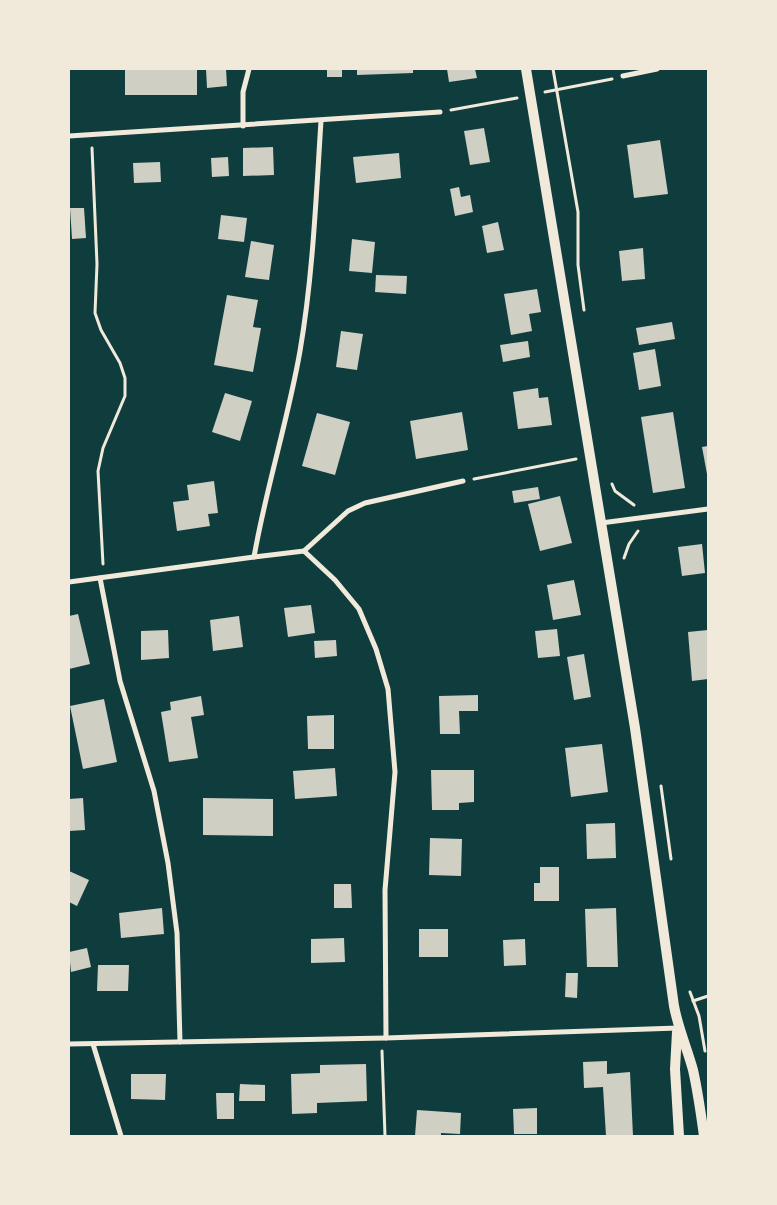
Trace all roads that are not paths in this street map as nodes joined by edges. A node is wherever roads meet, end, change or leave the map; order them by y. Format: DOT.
graph roads {
  1 [pos="249,69"];
  2 [pos="520,69"];
  3 [pos="526,69"];
  4 [pos="657,69"];
  5 [pos="623,76"];
  6 [pos="530,96"];
  7 [pos="440,112"];
  8 [pos="321,121"];
  9 [pos="243,126"];
  10 [pos="69,136"];
  11 [pos="463,481"];
  12 [pos="708,509"];
  13 [pos="601,523"];
  14 [pos="304,551"];
  15 [pos="254,557"];
  16 [pos="102,578"];
  17 [pos="69,582"];
  18 [pos="678,1028"];
  19 [pos="384,1038"];
  20 [pos="180,1042"];
  21 [pos="69,1044"];
  22 [pos="93,1044"];
  23 [pos="121,1136"];
  24 [pos="680,1136"];
  25 [pos="704,1136"];
  1 -- 9 [label="street"];
  2 -- 6 [label="main road"];
  3 -- 6 [label="main road"];
  4 -- 5 [label="street"];
  6 -- 13 [label="main road"];
  7 -- 8 [label="street"];
  8 -- 9 [label="street"];
  8 -- 15 [label="street"];
  9 -- 10 [label="street"];
  11 -- 14 [label="street"];
  12 -- 13 [label="street"];
  13 -- 18 [label="main road"];
  14 -- 15 [label="street"];
  14 -- 19 [label="street"];
  15 -- 16 [label="street"];
  16 -- 17 [label="street"];
  16 -- 20 [label="street"];
  18 -- 19 [label="street"];
  18 -- 24 [label="main road"];
  18 -- 25 [label="main road"];
  19 -- 20 [label="street"];
  20 -- 22 [label="street"];
  21 -- 22 [label="street"];
  22 -- 23 [label="street"];
}
